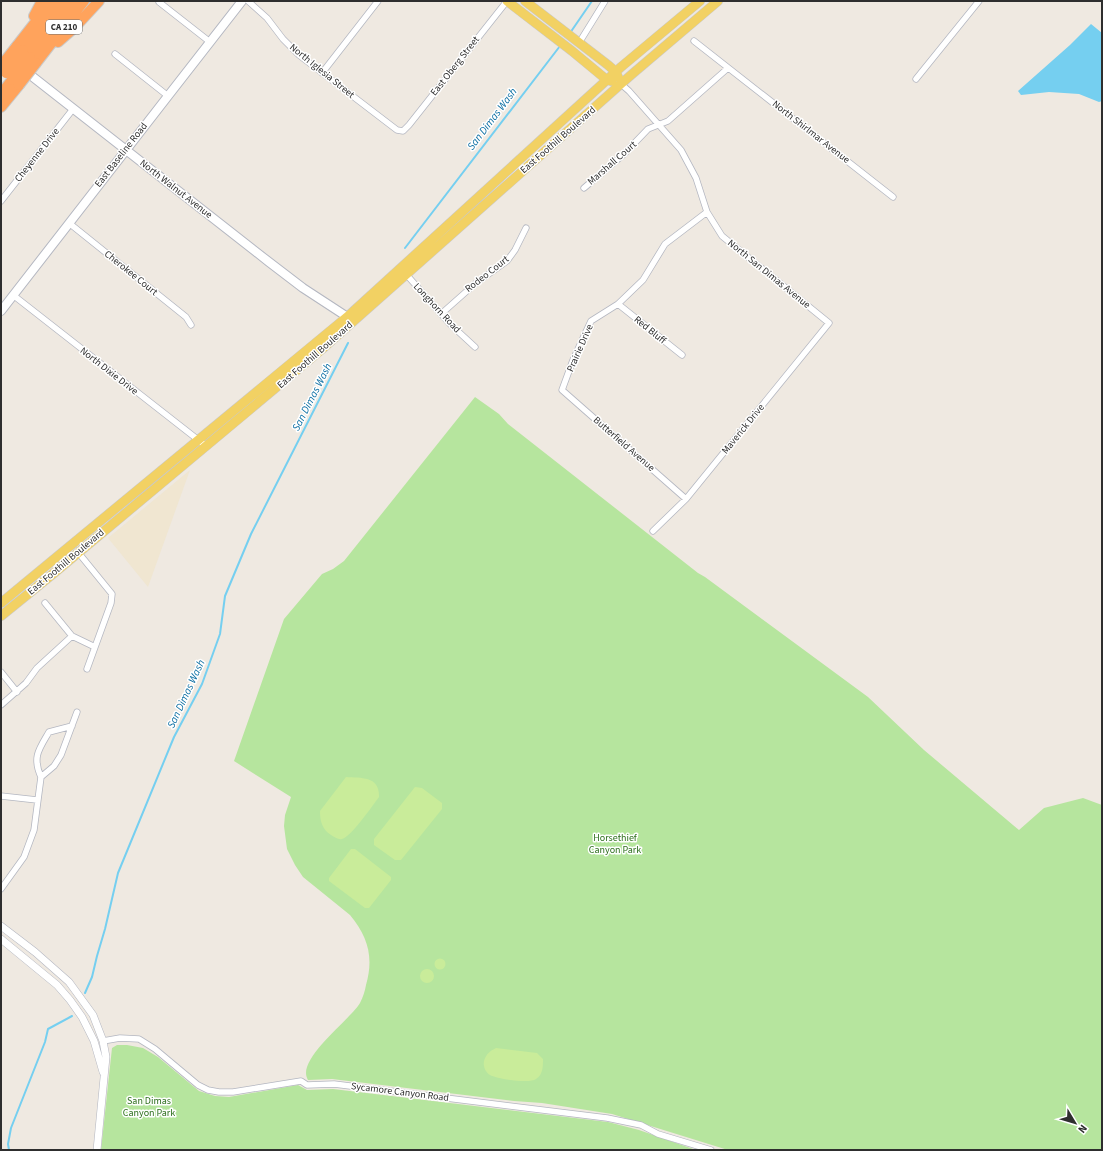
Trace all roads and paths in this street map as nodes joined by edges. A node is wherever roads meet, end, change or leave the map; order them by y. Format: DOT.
graph roads {
  1 [pos="42,1"];
  2 [pos="52,1"];
  3 [pos="61,1"];
  4 [pos="83,1"];
  5 [pos="99,1"];
  6 [pos="242,1"];
  7 [pos="248,1"];
  8 [pos="378,1"];
  9 [pos="507,1"];
  10 [pos="525,1"];
  11 [pos="605,1"];
  12 [pos="700,1"];
  13 [pos="718,1"];
  14 [pos="979,1"];
  15 [pos="160,2"];
  16 [pos="572,38"];
  17 [pos="694,41"];
  18 [pos="210,42"];
  19 [pos="1,53"];
  20 [pos="44,53"];
  21 [pos="26,54"];
  22 [pos="115,54"];
  23 [pos="728,68"];
  24 [pos="322,72"];
  25 [pos="616,72"];
  26 [pos="8,76"];
  27 [pos="916,79"];
  28 [pos="607,80"];
  29 [pos="621,84"];
  30 [pos="1,94"];
  31 [pos="168,96"];
  32 [pos="1,107"];
  33 [pos="73,109"];
  34 [pos="658,124"];
  35 [pos="403,131"];
  36 [pos="126,150"];
  37 [pos="584,188"];
  38 [pos="893,197"];
  39 [pos="1,201"];
  40 [pos="707,212"];
  41 [pos="69,223"];
  42 [pos="526,228"];
  43 [pos="404,272"];
  44 [pos="13,295"];
  45 [pos="618,304"];
  46 [pos="1,311"];
  47 [pos="440,314"];
  48 [pos="351,319"];
  49 [pos="829,323"];
  50 [pos="190,325"];
  51 [pos="474,347"];
  52 [pos="682,356"];
  53 [pos="562,390"];
  54 [pos="198,440"];
  55 [pos="206,446"];
  56 [pos="686,499"];
  57 [pos="653,531"];
  58 [pos="72,545"];
  59 [pos="78,552"];
  60 [pos="1,603"];
  61 [pos="45,603"];
  62 [pos="1,616"];
  63 [pos="72,636"];
  64 [pos="95,647"];
  65 [pos="87,668"];
  66 [pos="1,672"];
  67 [pos="17,692"];
  68 [pos="1,705"];
  69 [pos="77,712"];
  70 [pos="72,726"];
  71 [pos="41,777"];
  72 [pos="1,796"];
  73 [pos="37,800"];
  74 [pos="1,889"];
  75 [pos="1,926"];
  76 [pos="1,939"];
  77 [pos="94,1041"];
  78 [pos="103,1041"];
  79 [pos="104,1075"];
  80 [pos="97,1150"];
  81 [pos="711,1150"];
  1 -- 21 [label="highway"];
  2 -- 21 [label="highway, CA 210"];
  3 -- 21 [label="highway"];
  4 -- 20 [label="highway, CA 210"];
  4 -- 21 [label="highway"];
  5 -- 20 [label="highway"];
  6 -- 18 [label="main road, East Baseline Road"];
  7 -- 24 [label="street, North Iglesia Street"];
  8 -- 24 [label="street"];
  9 -- 28 [label="main road, North San Dimas Avenue"];
  9 -- 35 [label="street, East Oberg Street"];
  10 -- 16 [label="main road, North San Dimas Avenue"];
  11 -- 16 [label="street"];
  12 -- 25 [label="main road, East Foothill Boulevard"];
  13 -- 29 [label="main road, East Foothill Boulevard"];
  14 -- 27 [label="street"];
  15 -- 18 [label="street"];
  16 -- 25 [label="main road, North San Dimas Avenue"];
  17 -- 23 [label="street, North Shirlmar Avenue"];
  18 -- 31 [label="main road, East Baseline Road"];
  19 -- 33 [label="main road, North Walnut Avenue"];
  20 -- 21 [label="highway, CA 210"];
  21 -- 26 [label="highway, CA 210, bridge"];
  21 -- 26 [label="highway, CA 210, bridge"];
  22 -- 31 [label="street"];
  23 -- 34 [label="street"];
  23 -- 38 [label="street, North Shirlmar Avenue"];
  24 -- 35 [label="street, North Iglesia Street"];
  25 -- 28 [label="main road, East Foothill Boulevard"];
  25 -- 29 [label="main road, North San Dimas Avenue"];
  26 -- 30 [label="highway"];
  26 -- 32 [label="highway, CA 210"];
  28 -- 29 [label="main road, North San Dimas Avenue"];
  28 -- 43 [label="main road, East Foothill Boulevard"];
  29 -- 34 [label="street, North San Dimas Avenue"];
  29 -- 43 [label="main road, East Foothill Boulevard"];
  31 -- 36 [label="main road, East Baseline Road"];
  33 -- 36 [label="main road, North Walnut Avenue"];
  33 -- 39 [label="street, Cheyenne Drive"];
  34 -- 37 [label="street, Marshall Court"];
  34 -- 40 [label="street, North San Dimas Avenue"];
  36 -- 41 [label="main road, East Baseline Road"];
  36 -- 48 [label="main road, North Walnut Avenue"];
  40 -- 45 [label="street, Prairie Drive"];
  40 -- 49 [label="street, North San Dimas Avenue"];
  41 -- 44 [label="main road, East Baseline Road"];
  41 -- 50 [label="street, Cherokee Court"];
  42 -- 47 [label="street, Rodeo Court"];
  43 -- 47 [label="street, Longhorn Road"];
  43 -- 48 [label="main road, East Foothill Boulevard"];
  44 -- 46 [label="main road, East Baseline Road"];
  44 -- 54 [label="street, North Dixie Drive"];
  45 -- 52 [label="street, Red Bluff"];
  45 -- 53 [label="street, Prairie Drive"];
  47 -- 51 [label="street, Longhorn Road"];
  48 -- 54 [label="main road, East Foothill Boulevard"];
  48 -- 55 [label="main road, East Foothill Boulevard"];
  49 -- 56 [label="street, Maverick Drive"];
  53 -- 56 [label="street, Butterfield Avenue"];
  54 -- 55 [label="street, North Dixie Drive"];
  54 -- 58 [label="main road, East Foothill Boulevard"];
  55 -- 59 [label="main road, East Foothill Boulevard"];
  56 -- 57 [label="street, Maverick Drive"];
  58 -- 59 [label="street"];
  58 -- 60 [label="main road, East Foothill Boulevard"];
  59 -- 62 [label="main road, East Foothill Boulevard"];
  59 -- 64 [label="street"];
  61 -- 63 [label="street"];
  63 -- 64 [label="street"];
  63 -- 67 [label="street"];
  64 -- 65 [label="street"];
  66 -- 67 [label="street"];
  67 -- 68 [label="street"];
  69 -- 70 [label="street"];
  70 -- 71 [label="street"];
  70 -- 71 [label="street"];
  71 -- 73 [label="street"];
  72 -- 73 [label="street"];
  73 -- 74 [label="street"];
  75 -- 78 [label="street"];
  76 -- 77 [label="street"];
  77 -- 78 [label="street"];
  77 -- 79 [label="street"];
  78 -- 79 [label="street"];
  78 -- 81 [label="street, Sycamore Canyon Road"];
  79 -- 80 [label="street"];
}
